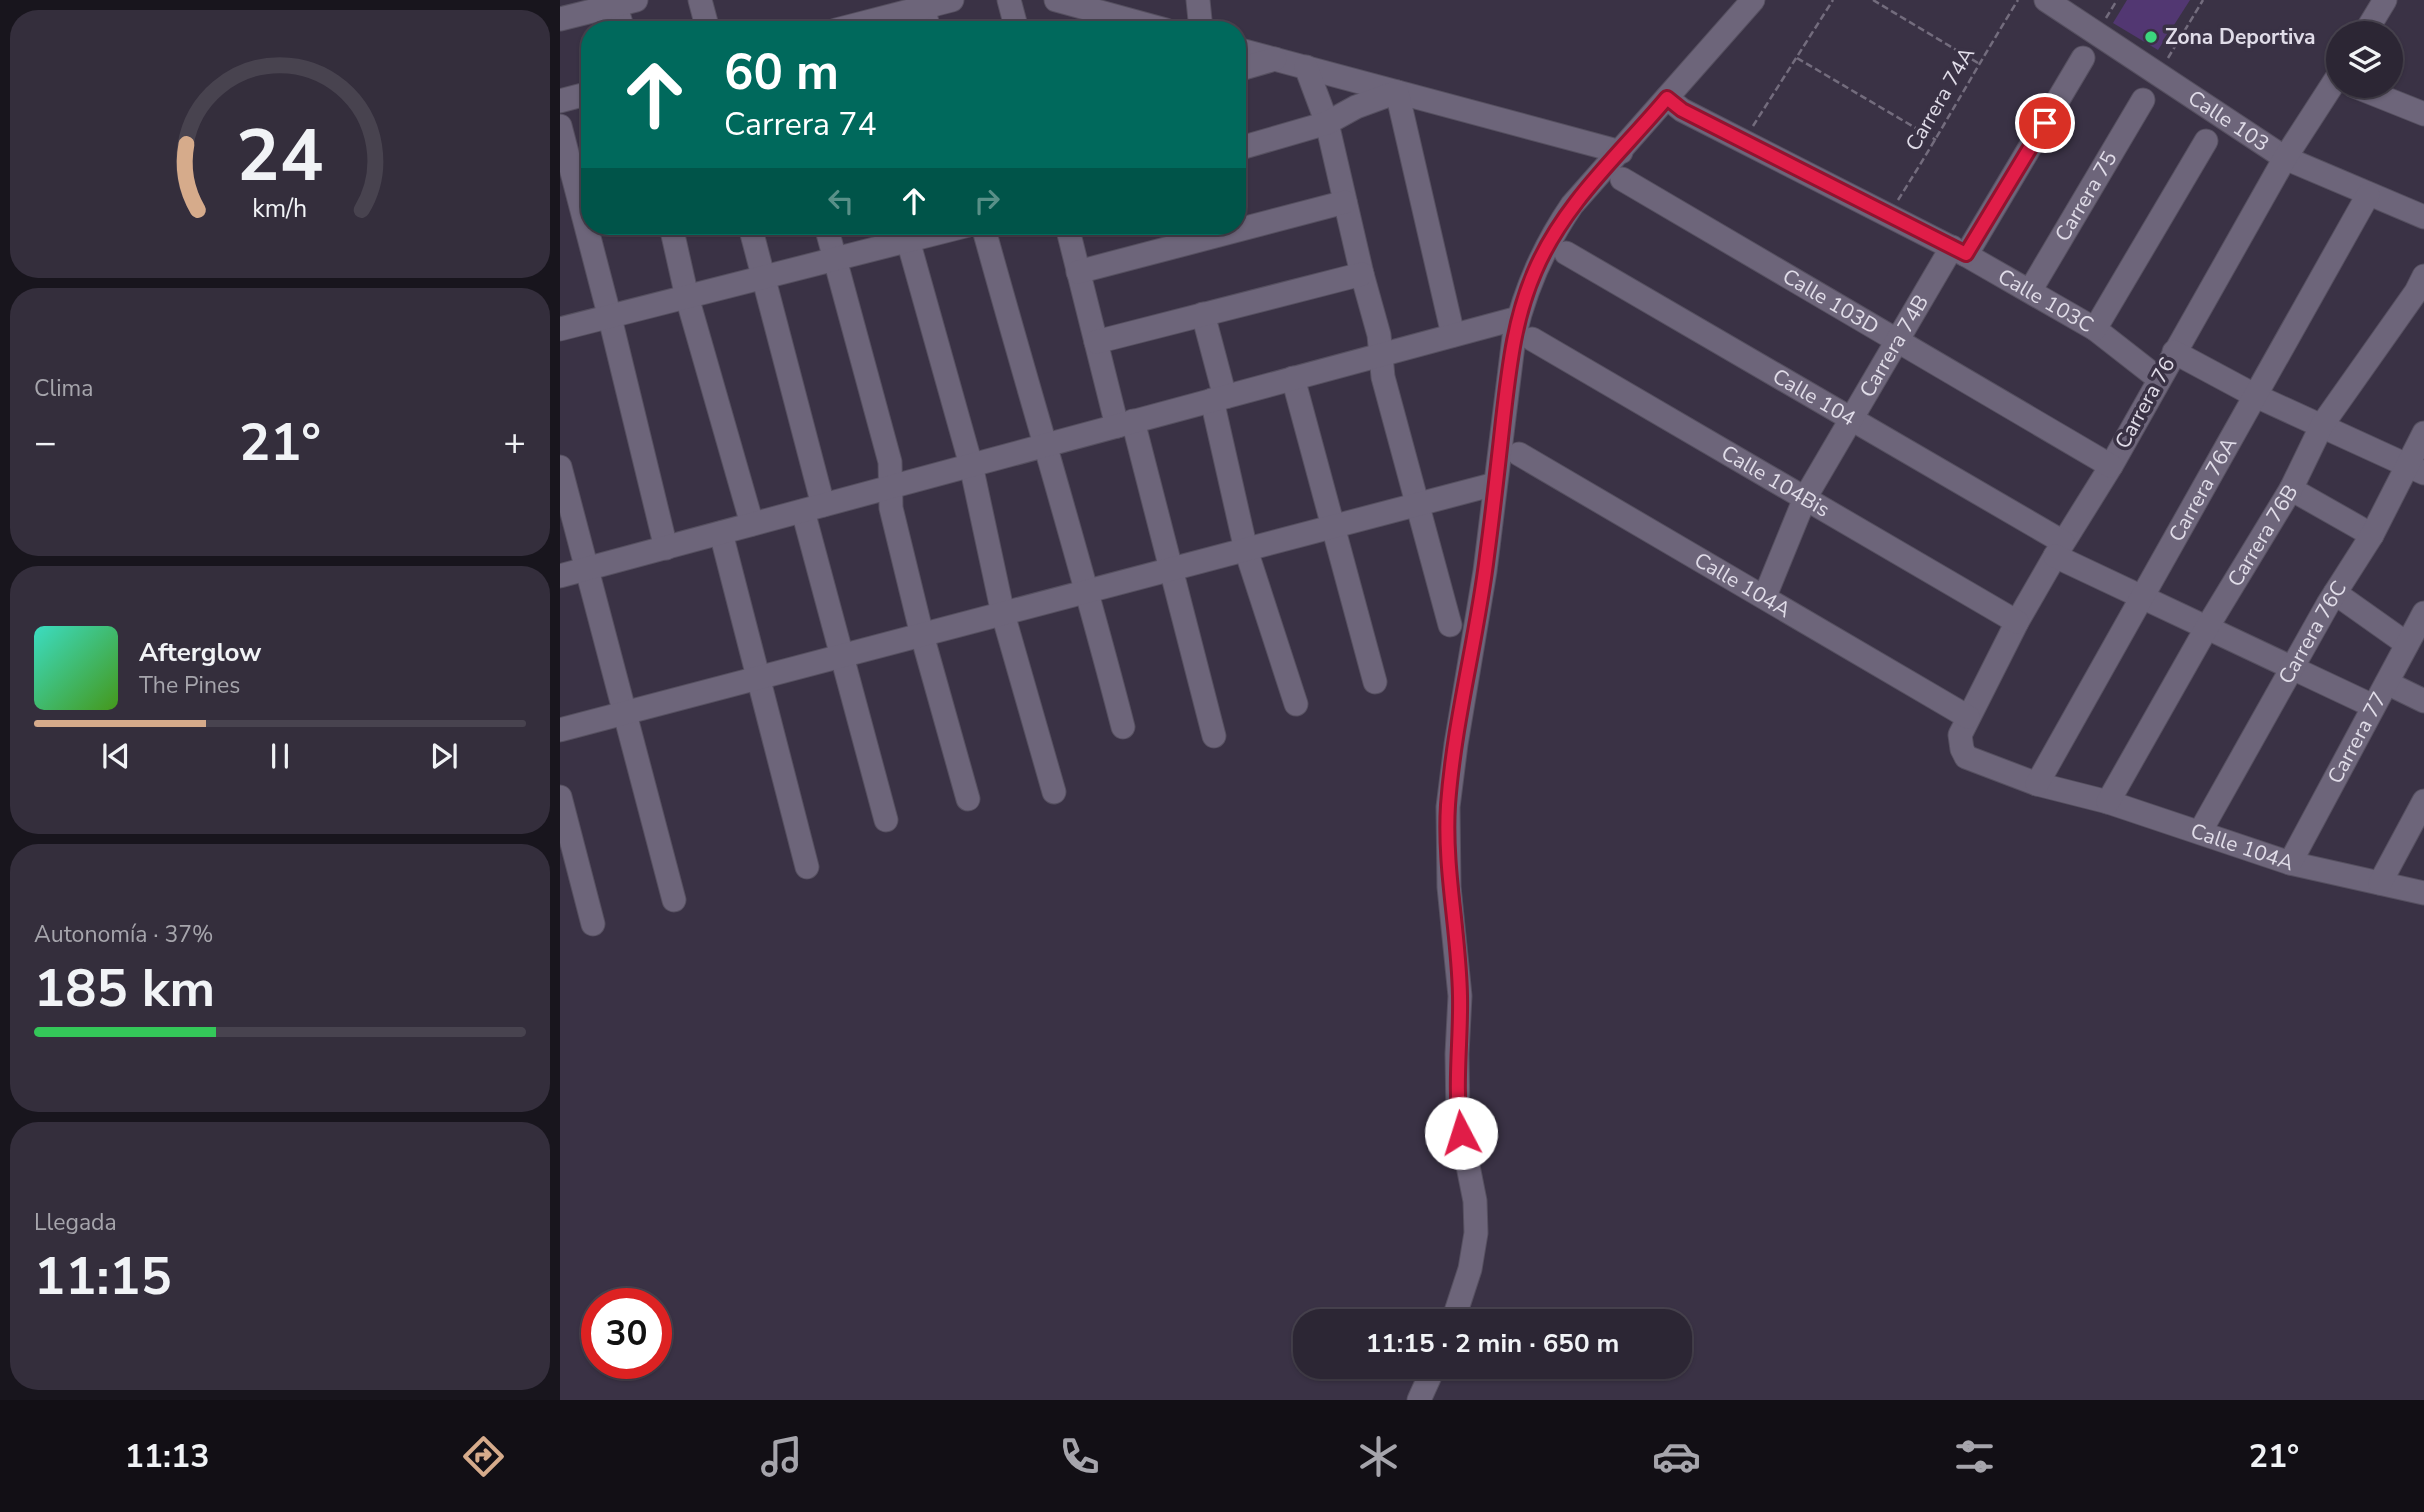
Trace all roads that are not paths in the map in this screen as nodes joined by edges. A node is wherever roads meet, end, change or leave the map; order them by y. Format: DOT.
graph roads {
  1 [pos="700,0"];
  2 [pos="952,0"];
  3 [pos="1009,0"];
  4 [pos="1056,0"];
  5 [pos="1198,0"];
  6 [pos="1753,0"];
  7 [pos="2046,0"];
  8 [pos="2385,0"];
  9 [pos="622,2"];
  10 [pos="876,9"];
  11 [pos="1118,9"];
  12 [pos="560,19"];
  13 [pos="926,19"];
  14 [pos="623,21"];
  15 [pos="706,21"];
  16 [pos="858,21"];
  17 [pos="1015,21"];
  18 [pos="1145,21"];
  19 [pos="1200,21"];
  20 [pos="2372,21"];
  21 [pos="1246,51"];
  22 [pos="2083,58"];
  23 [pos="1275,59"];
  24 [pos="1246,67"];
  25 [pos="1306,67"];
  26 [pos="1398,92"];
  27 [pos="581,95"];
  28 [pos="1667,98"];
  29 [pos="2329,98"];
  30 [pos="2385,98"];
  31 [pos="2143,100"];
  32 [pos="560,101"];
  33 [pos="2424,114"];
  34 [pos="1327,123"];
  35 [pos="560,126"];
  36 [pos="2206,141"];
  37 [pos="1246,146"];
  38 [pos="1621,152"];
  39 [pos="2285,158"];
  40 [pos="1622,179"];
  41 [pos="2368,195"];
  42 [pos="1345,202"];
  43 [pos="581,207"];
  44 [pos="2424,216"];
  45 [pos="1246,228"];
  46 [pos="588,235"];
  47 [pos="673,235"];
  48 [pos="752,235"];
  49 [pos="828,235"];
  50 [pos="900,235"];
  51 [pos="907,235"];
  52 [pos="985,235"];
  53 [pos="1069,235"];
  54 [pos="1219,235"];
  55 [pos="1959,251"];
  56 [pos="1566,253"];
  57 [pos="834,259"];
  58 [pos="1078,272"];
  59 [pos="1362,274"];
  60 [pos="764,277"];
  61 [pos="2421,288"];
  62 [pos="2030,291"];
  63 [pos="687,297"];
  64 [pos="1203,314"];
  65 [pos="610,318"];
  66 [pos="1518,318"];
  67 [pos="560,329"];
  68 [pos="2095,329"];
  69 [pos="1453,335"];
  70 [pos="1532,339"];
  71 [pos="1898,340"];
  72 [pos="1096,342"];
  73 [pos="2174,352"];
  74 [pos="1380,355"];
  75 [pos="1293,378"];
  76 [pos="2159,379"];
  77 [pos="2256,396"];
  78 [pos="1219,398"];
  79 [pos="1850,418"];
  80 [pos="1125,424"];
  81 [pos="2322,425"];
  82 [pos="2424,433"];
  83 [pos="1044,446"];
  84 [pos="1518,454"];
  85 [pos="971,465"];
  86 [pos="2110,466"];
  87 [pos="560,467"];
  88 [pos="2415,468"];
  89 [pos="1495,484"];
  90 [pos="890,487"];
  91 [pos="2291,489"];
  92 [pos="1805,498"];
  93 [pos="1417,505"];
  94 [pos="813,508"];
  95 [pos="752,524"];
  96 [pos="1332,527"];
  97 [pos="722,533"];
  98 [pos="2372,535"];
  99 [pos="666,548"];
  100 [pos="2059,549"];
  101 [pos="1246,550"];
  102 [pos="587,569"];
  103 [pos="1171,569"];
  104 [pos="560,576"];
  105 [pos="1088,591"];
  106 [pos="2335,593"];
  107 [pos="1765,596"];
  108 [pos="2141,597"];
  109 [pos="2424,613"];
  110 [pos="1003,614"];
  111 [pos="2017,622"];
  112 [pos="1450,625"];
  113 [pos="2206,629"];
  114 [pos="922,635"];
  115 [pos="2407,644"];
  116 [pos="842,656"];
  117 [pos="2293,667"];
  118 [pos="759,678"];
  119 [pos="1375,682"];
  120 [pos="2387,683"];
  121 [pos="2424,701"];
  122 [pos="1296,704"];
  123 [pos="2373,706"];
  124 [pos="625,713"];
  125 [pos="1964,726"];
  126 [pos="1123,727"];
  127 [pos="560,730"];
  128 [pos="1214,736"];
  129 [pos="2037,784"];
  130 [pos="1054,792"];
  131 [pos="560,797"];
  132 [pos="968,799"];
  133 [pos="2424,801"];
  134 [pos="2108,802"];
  135 [pos="886,820"];
  136 [pos="2200,832"];
  137 [pos="2290,863"];
  138 [pos="807,867"];
  139 [pos="2380,883"];
  140 [pos="2424,893"];
  141 [pos="674,900"];
  142 [pos="593,924"];
  143 [pos="1457,1309"];
  144 [pos="1429,1379"];
  145 [pos="1419,1400"];
  1 -- 15 [label="street"];
  2 -- 13 [label="street"];
  3 -- 17 [label="street"];
  4 -- 11 [label="street"];
  5 -- 19 [label="street"];
  6 -- 28 [label="street"];
  7 -- 39 [label="street, Calle 103"];
  8 -- 20 [label="street"];
  9 -- 12 [label="street"];
  9 -- 14 [label="street"];
  10 -- 13 [label="street"];
  10 -- 16 [label="street"];
  11 -- 18 [label="street"];
  21 -- 23 [label="street"];
  22 -- 55 [label="street, Carrera 74B"];
  23 -- 24 [label="street"];
  23 -- 25 [label="street"];
  25 -- 26 [label="street"];
  25 -- 34 [label="street"];
  26 -- 34 [label="street"];
  26 -- 38 [label="street"];
  26 -- 69 [label="street"];
  27 -- 32 [label="street"];
  28 -- 38 [label="street"];
  28 -- 55 [label="street, Calle 103C"];
  29 -- 39 [label="street, Carrera 76"];
  30 -- 33 [label="street"];
  31 -- 62 [label="street, Carrera 75"];
  34 -- 37 [label="street"];
  34 -- 42 [label="street"];
  35 -- 43 [label="street"];
  36 -- 68 [label="street"];
  38 -- 66 [label="street"];
  39 -- 41 [label="street, Calle 103"];
  39 -- 73 [label="street, Carrera 76"];
  40 -- 71 [label="street, Calle 103D"];
  41 -- 44 [label="street, Calle 103"];
  41 -- 77 [label="street, Carrera 76A"];
  42 -- 45 [label="street"];
  42 -- 59 [label="street"];
  46 -- 65 [label="street"];
  47 -- 63 [label="street"];
  48 -- 60 [label="street"];
  49 -- 57 [label="street"];
  50 -- 57 [label="street"];
  51 -- 85 [label="street"];
  52 -- 83 [label="street"];
  53 -- 58 [label="street"];
  54 -- 58 [label="street"];
  55 -- 62 [label="street, Calle 103C"];
  55 -- 71 [label="street, Carrera 74B"];
  56 -- 79 [label="street, Calle 104"];
  57 -- 60 [label="street"];
  57 -- 90 [label="street"];
  58 -- 72 [label="street"];
  59 -- 64 [label="street"];
  59 -- 74 [label="street"];
  60 -- 63 [label="street"];
  60 -- 94 [label="street"];
  61 -- 81 [label="street, Carrera 76B"];
  62 -- 68 [label="street, Calle 103C"];
  63 -- 65 [label="street"];
  63 -- 95 [label="street"];
  64 -- 72 [label="street"];
  64 -- 78 [label="street"];
  65 -- 67 [label="street"];
  65 -- 99 [label="street"];
  66 -- 69 [label="street"];
  66 -- 89 [label="street"];
  68 -- 76 [label="street, Calle 103C"];
  69 -- 74 [label="street"];
  70 -- 92 [label="street, Calle 104Bis"];
  71 -- 79 [label="street, Carrera 74B"];
  71 -- 86 [label="street, Calle 103D"];
  72 -- 80 [label="street"];
  73 -- 76 [label="street, Carrera 76"];
  73 -- 77 [label="street"];
  74 -- 75 [label="street"];
  74 -- 93 [label="street"];
  75 -- 78 [label="street"];
  75 -- 96 [label="street"];
  76 -- 86 [label="street, Carrera 76"];
  77 -- 81 [label="street"];
  77 -- 108 [label="street, Carrera 76A"];
  78 -- 80 [label="street"];
  78 -- 101 [label="street"];
  79 -- 92 [label="street, Carrera 74B"];
  79 -- 100 [label="street, Calle 104"];
  80 -- 83 [label="street"];
  80 -- 103 [label="street"];
  81 -- 88 [label="street"];
  81 -- 91 [label="street, Carrera 76B"];
  82 -- 88 [label="street, Carrera 76C"];
  83 -- 85 [label="street"];
  83 -- 105 [label="street"];
  84 -- 107 [label="street, Calle 104A"];
  85 -- 90 [label="street"];
  85 -- 110 [label="street"];
  86 -- 100 [label="street, Carrera 76"];
  87 -- 102 [label="street"];
  88 -- 98 [label="street, Carrera 76C"];
  89 -- 93 [label="street"];
  89 -- 143 [label="street"];
  90 -- 94 [label="street"];
  90 -- 114 [label="street"];
  91 -- 98 [label="street"];
  91 -- 113 [label="street, Carrera 76B"];
  92 -- 107 [label="street, Carrera 74B"];
  92 -- 111 [label="street, Calle 104Bis"];
  93 -- 96 [label="street"];
  93 -- 112 [label="street"];
  94 -- 95 [label="street"];
  94 -- 116 [label="street"];
  95 -- 97 [label="street"];
  96 -- 101 [label="street"];
  96 -- 119 [label="street"];
  97 -- 99 [label="street"];
  97 -- 118 [label="street"];
  98 -- 106 [label="street, Carrera 76C"];
  99 -- 102 [label="street"];
  100 -- 108 [label="street, Calle 104"];
  100 -- 111 [label="street, Carrera 76"];
  101 -- 103 [label="street"];
  101 -- 122 [label="street"];
  102 -- 104 [label="street"];
  102 -- 124 [label="street"];
  103 -- 105 [label="street"];
  103 -- 128 [label="street"];
  105 -- 110 [label="street"];
  105 -- 126 [label="street"];
  106 -- 115 [label="street"];
  106 -- 117 [label="street, Carrera 76C"];
  107 -- 125 [label="street, Calle 104A"];
  108 -- 113 [label="street, Calle 104"];
  108 -- 129 [label="street, Carrera 76A"];
  109 -- 115 [label="street, Carrera 77"];
  110 -- 114 [label="street"];
  110 -- 130 [label="street"];
  111 -- 125 [label="street, Carrera 76"];
  113 -- 117 [label="street, Calle 104"];
  113 -- 134 [label="street, Carrera 76B"];
  114 -- 116 [label="street"];
  114 -- 132 [label="street"];
  115 -- 120 [label="street, Carrera 77"];
  116 -- 118 [label="street"];
  116 -- 135 [label="street"];
  117 -- 123 [label="street, Calle 104"];
  117 -- 136 [label="street, Carrera 76C"];
  118 -- 124 [label="street"];
  118 -- 138 [label="street"];
  120 -- 121 [label="street"];
  120 -- 123 [label="street, Carrera 77"];
  123 -- 137 [label="street, Carrera 77"];
  124 -- 127 [label="street"];
  124 -- 141 [label="street"];
  125 -- 129 [label="street, Calle 104A"];
  129 -- 134 [label="street, Calle 104A"];
  131 -- 142 [label="street"];
  133 -- 139 [label="street"];
  134 -- 136 [label="street, Calle 104A"];
  136 -- 137 [label="street, Calle 104A"];
  137 -- 139 [label="street, Calle 104A"];
  139 -- 140 [label="street, Calle 104A"];
  144 -- 145 [label="street"];
}
